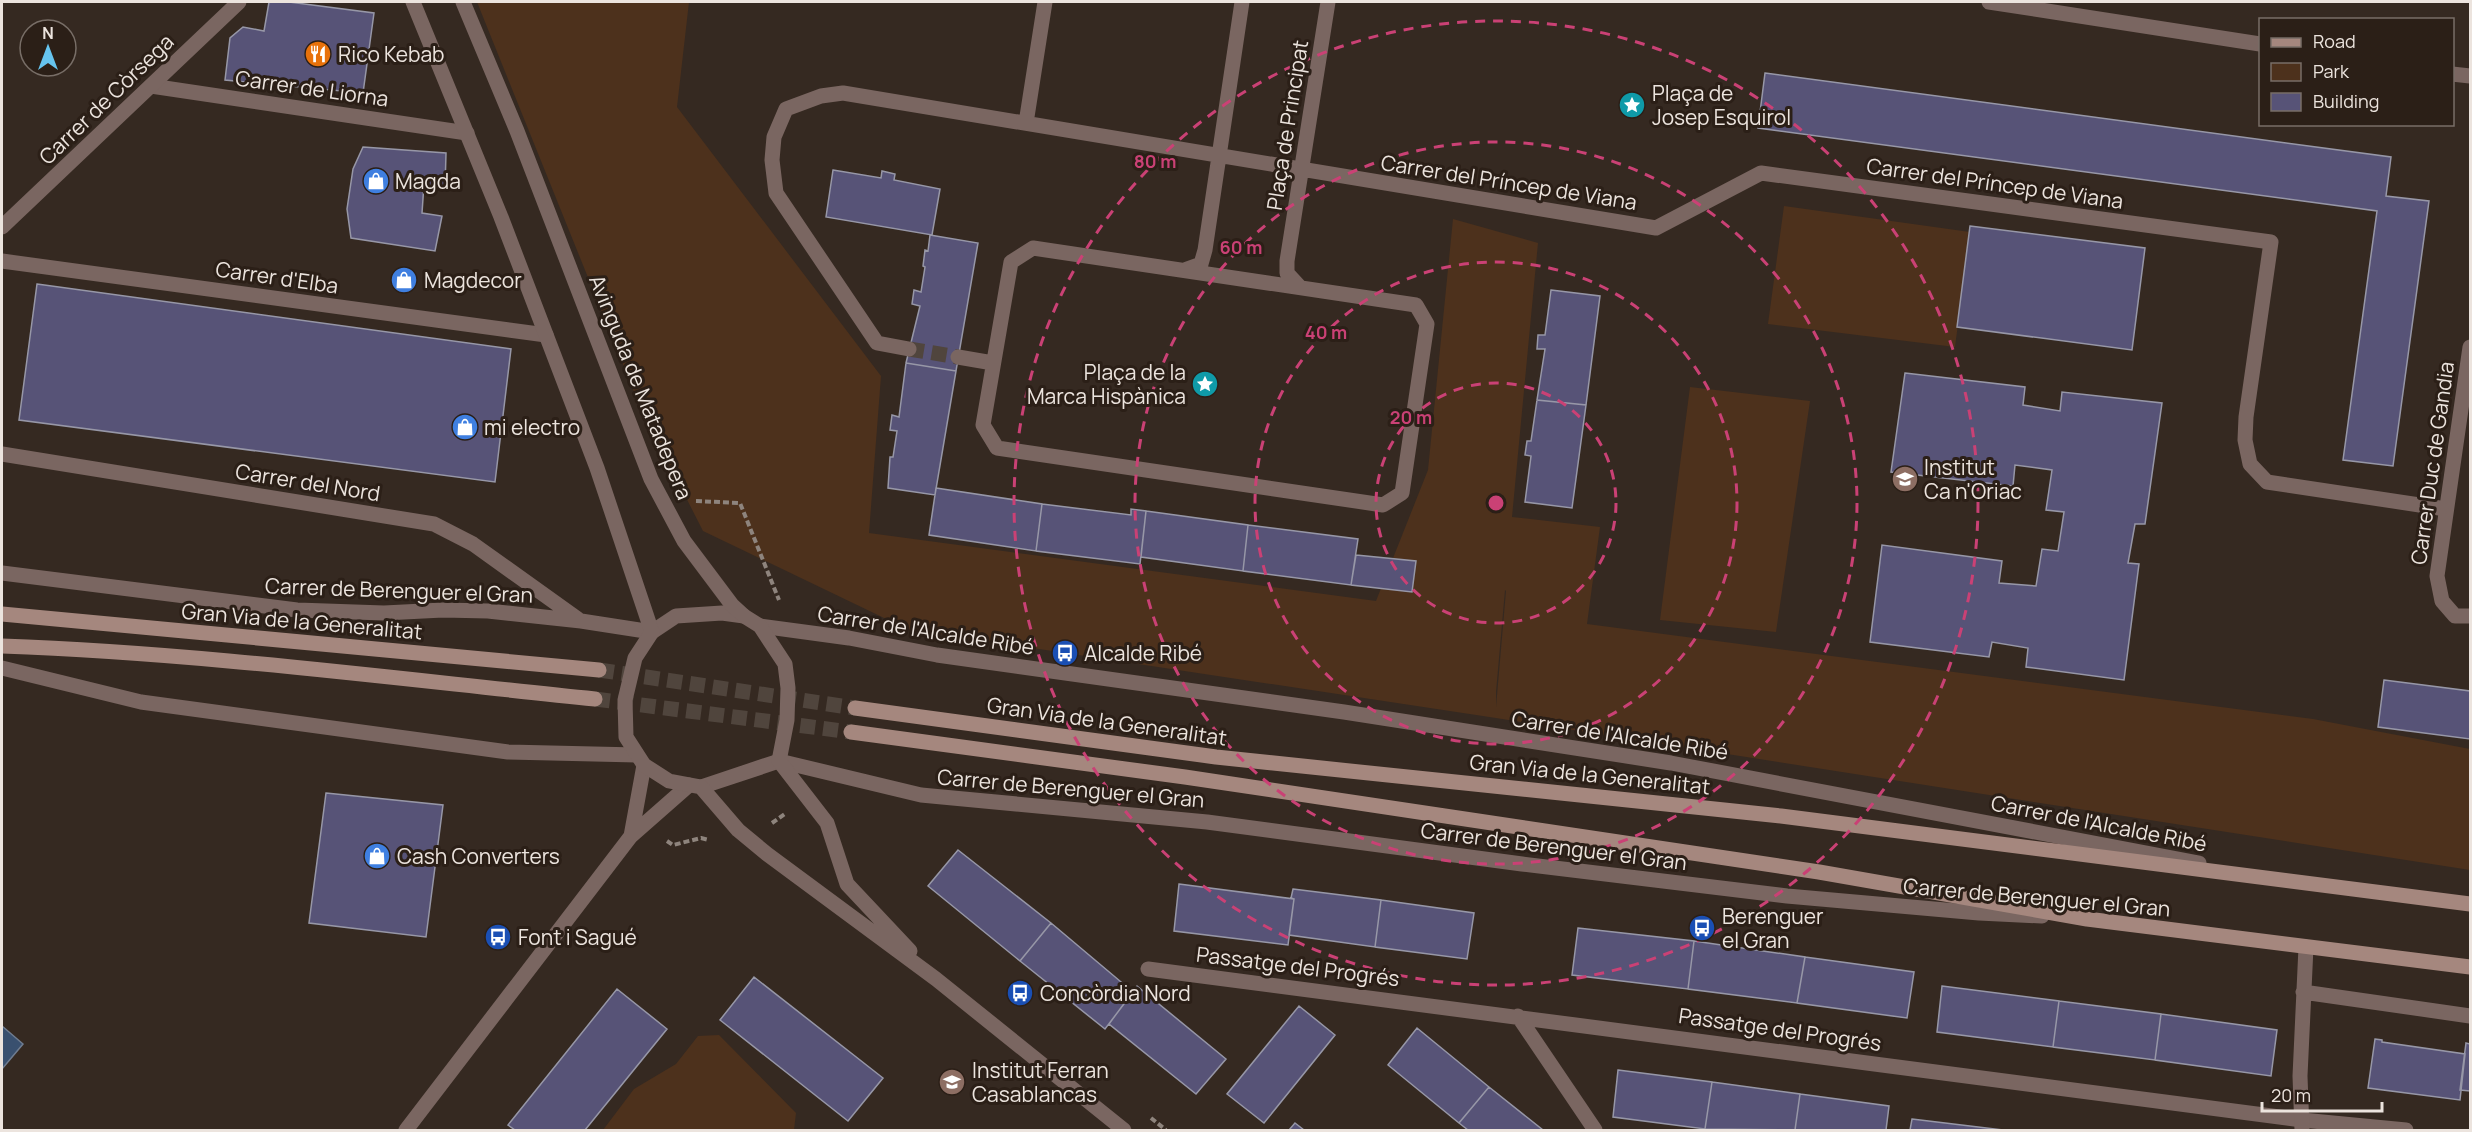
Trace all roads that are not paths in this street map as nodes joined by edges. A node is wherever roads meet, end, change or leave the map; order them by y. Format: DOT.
graph roads {
  1 [pos="239,2"];
  2 [pos="412,2"];
  3 [pos="463,2"];
  4 [pos="1045,2"];
  5 [pos="1242,2"];
  6 [pos="1328,2"];
  7 [pos="1989,2"];
  8 [pos="2259,44"];
  9 [pos="2454,74"];
  10 [pos="2470,76"];
  11 [pos="151,86"];
  12 [pos="1026,123"];
  13 [pos="467,133"];
  14 [pos="1219,155"];
  15 [pos="1301,170"];
  16 [pos="2,227"];
  17 [pos="2,261"];
  18 [pos="1187,269"];
  19 [pos="1299,286"];
  20 [pos="546,335"];
  21 [pos="2470,347"];
  22 [pos="909,349"];
  23 [pos="958,357"];
  24 [pos="993,363"];
  25 [pos="2,454"];
  26 [pos="2446,509"];
  27 [pos="2,573"];
  28 [pos="2,614"];
  29 [pos="2463,615"];
  30 [pos="744,616"];
  31 [pos="581,621"];
  32 [pos="759,626"];
  33 [pos="652,632"];
  34 [pos="2,646"];
  35 [pos="2,668"];
  36 [pos="599,670"];
  37 [pos="595,699"];
  38 [pos="855,708"];
  39 [pos="851,732"];
  40 [pos="641,760"];
  41 [pos="779,761"];
  42 [pos="695,786"];
  43 [pos="631,836"];
  44 [pos="2319,886"];
  45 [pos="2470,904"];
  46 [pos="2087,919"];
  47 [pos="2306,947"];
  48 [pos="2470,967"];
  49 [pos="1148,969"];
  50 [pos="936,979"];
  51 [pos="2303,992"];
  52 [pos="1518,1016"];
  53 [pos="2470,1016"];
  54 [pos="2302,1125"];
  55 [pos="406,1131"];
  56 [pos="1124,1131"];
  57 [pos="1595,1131"];
  58 [pos="2406,1131"];
  1 -- 11 [label="street, Carrer de Còrsega"];
  2 -- 13 [label="street"];
  3 -- 30 [label="street, Avinguda de Matadepera"];
  4 -- 12 [label="street"];
  5 -- 14 [label="street"];
  6 -- 15 [label="street, Plaça de Principat"];
  7 -- 8 [label="street"];
  9 -- 10 [label="street"];
  11 -- 13 [label="street, Carrer de Liorna"];
  11 -- 16 [label="street, Carrer de Còrsega"];
  12 -- 14 [label="street"];
  12 -- 22 [label="street"];
  13 -- 20 [label="street"];
  14 -- 15 [label="street"];
  14 -- 18 [label="street"];
  15 -- 19 [label="street, Plaça de Principat"];
  15 -- 26 [label="street, Carrer del Príncep de Viana"];
  17 -- 20 [label="street, Carrer d'Elba"];
  18 -- 19 [label="street"];
  18 -- 24 [label="street"];
  19 -- 24 [label="street"];
  20 -- 33 [label="street"];
  21 -- 26 [label="street, Carrer Duc de Gandia"];
  23 -- 24 [label="street"];
  25 -- 31 [label="street, Carrer del Nord"];
  26 -- 29 [label="street, Carrer Duc de Gandia"];
  27 -- 31 [label="street, Carrer de Berenguer el Gran"];
  28 -- 36 [label="main road, Gran Via de la Generalitat"];
  30 -- 32 [label="street, Avinguda de Matadepera"];
  30 -- 33 [label="street"];
  31 -- 33 [label="street, Carrer de Berenguer el Gran"];
  32 -- 41 [label="street, Avinguda de Matadepera"];
  32 -- 44 [label="street, Carrer de l'Alcalde Ribé"];
  33 -- 40 [label="street"];
  34 -- 37 [label="main road"];
  35 -- 40 [label="street"];
  38 -- 44 [label="main road, Gran Via de la Generalitat"];
  39 -- 46 [label="main road"];
  40 -- 42 [label="street"];
  40 -- 43 [label="street"];
  41 -- 42 [label="street"];
  41 -- 46 [label="street, Carrer de Berenguer el Gran"];
  41 -- 50 [label="street"];
  42 -- 43 [label="street"];
  42 -- 50 [label="street"];
  43 -- 55 [label="street"];
  44 -- 45 [label="main road, Carrer de l'Alcalde Ribé"];
  46 -- 47 [label="main road, Carrer de Berenguer el Gran"];
  47 -- 48 [label="main road, Carrer de Berenguer el Gran"];
  47 -- 51 [label="street"];
  49 -- 52 [label="street, Passatge del Progrés"];
  50 -- 56 [label="street"];
  51 -- 53 [label="street"];
  51 -- 54 [label="street"];
  52 -- 54 [label="street, Passatge del Progrés"];
  52 -- 57 [label="street"];
  54 -- 58 [label="street, Passatge del Progrés"];
}
